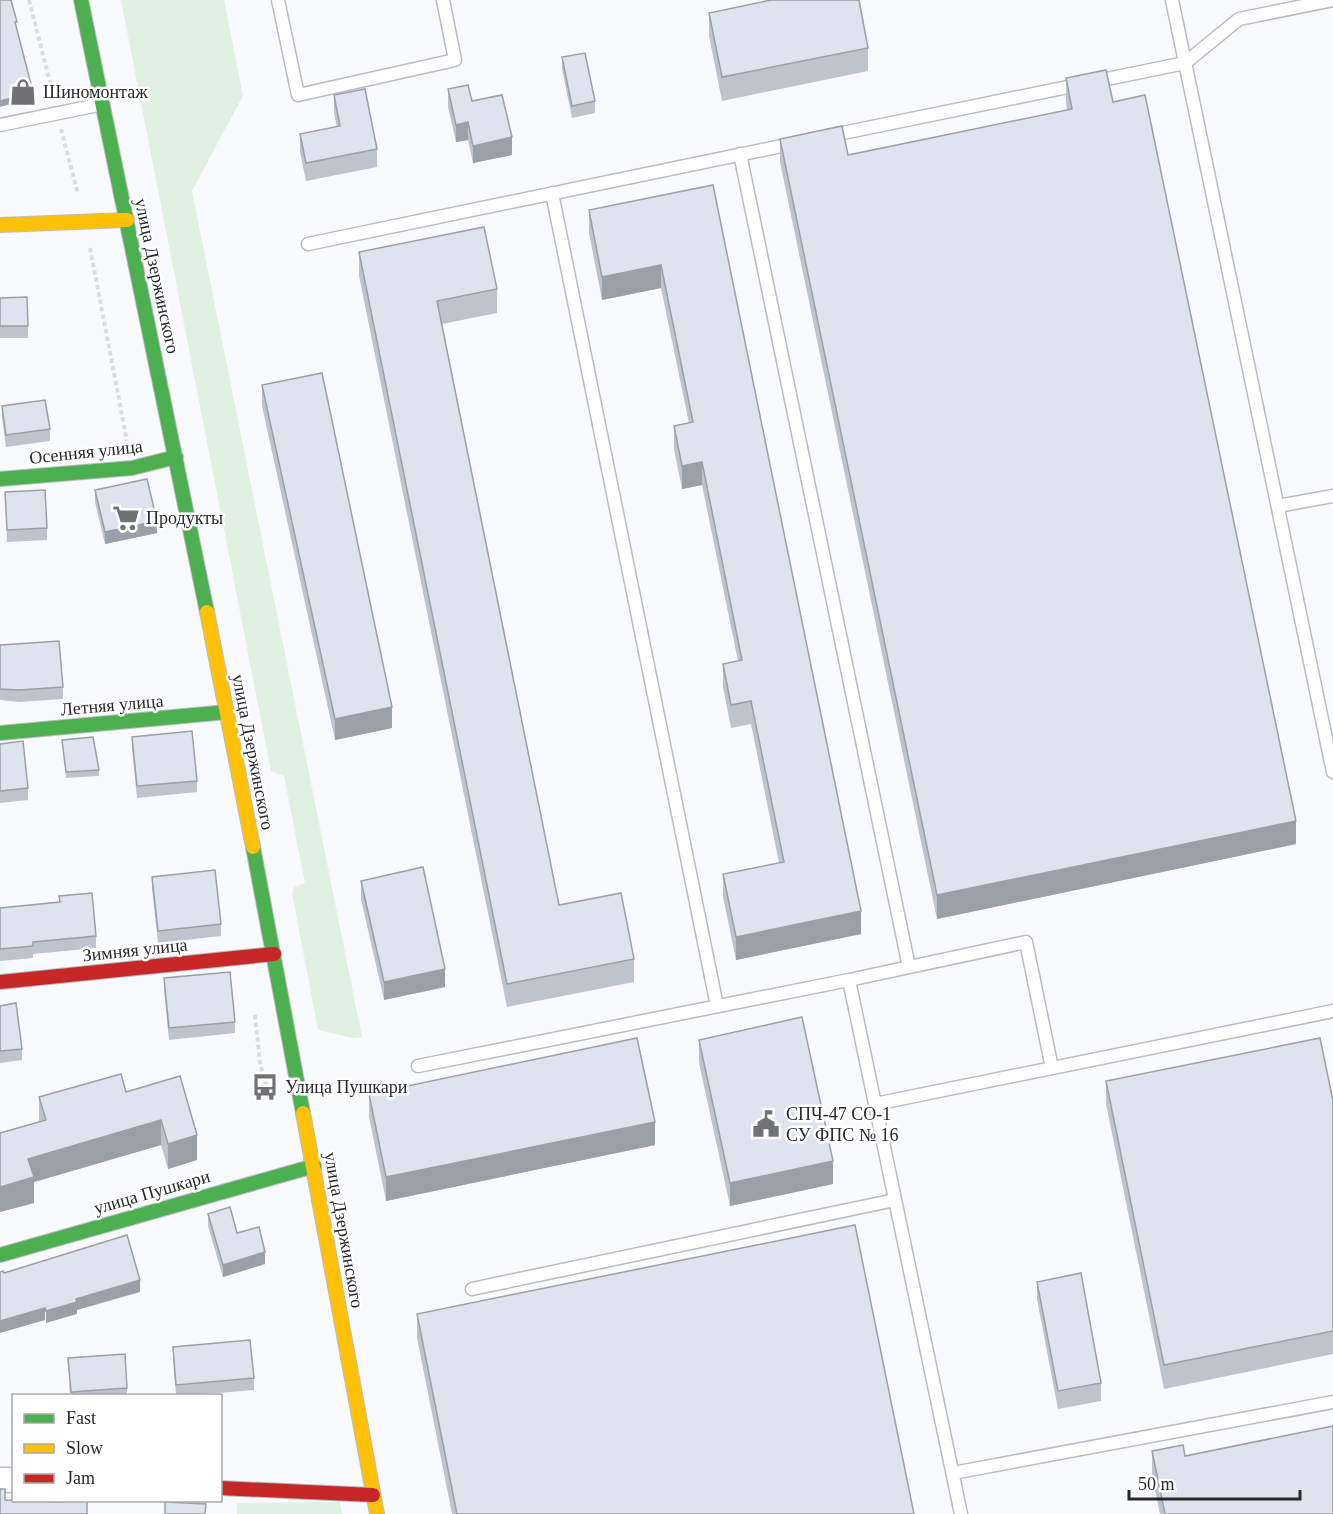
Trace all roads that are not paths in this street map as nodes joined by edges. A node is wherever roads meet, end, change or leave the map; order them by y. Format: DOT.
graph roads {
  1 [pos="81,0"];
  2 [pos="278,0"];
  3 [pos="443,0"];
  4 [pos="1172,0"];
  5 [pos="1333,0"];
  6 [pos="1185,63"];
  7 [pos="104,104"];
  8 [pos="0,125"];
  9 [pos="740,154"];
  10 [pos="552,193"];
  11 [pos="127,220"];
  12 [pos="0,225"];
  13 [pos="308,244"];
  14 [pos="176,457"];
  15 [pos="0,479"];
  16 [pos="1333,496"];
  17 [pos="1278,507"];
  18 [pos="227,712"];
  19 [pos="0,733"];
  20 [pos="1333,772"];
  21 [pos="274,954"];
  22 [pos="909,967"];
  23 [pos="849,980"];
  24 [pos="0,982"];
  25 [pos="717,1006"];
  26 [pos="1333,1011"];
  27 [pos="418,1065"];
  28 [pos="1052,1068"];
  29 [pos="875,1104"];
  30 [pos="314,1166"];
  31 [pos="896,1200"];
  32 [pos="0,1255"];
  33 [pos="472,1289"];
  34 [pos="1333,1402"];
  35 [pos="953,1473"];
  36 [pos="222,1488"];
  37 [pos="373,1494"];
  38 [pos="378,1514"];
  39 [pos="961,1514"];
  1 -- 7 [label="main road, улица Дзержинского"];
  2 -- 3 [label="lane"];
  4 -- 6 [label="lane"];
  5 -- 6 [label="lane"];
  6 -- 9 [label="lane"];
  6 -- 17 [label="lane"];
  7 -- 8 [label="lane"];
  7 -- 11 [label="main road, улица Дзержинского"];
  9 -- 10 [label="lane"];
  9 -- 22 [label="lane"];
  10 -- 13 [label="lane"];
  10 -- 25 [label="lane"];
  11 -- 12 [label="main road"];
  11 -- 14 [label="main road, улица Дзержинского"];
  14 -- 15 [label="main road, Осенняя улица"];
  14 -- 18 [label="main road, улица Дзержинского"];
  16 -- 17 [label="lane"];
  17 -- 20 [label="lane"];
  18 -- 19 [label="main road, Летняя улица"];
  18 -- 21 [label="main road, улица Дзержинского"];
  21 -- 24 [label="main road, Зимняя улица"];
  21 -- 30 [label="main road, улица Дзержинского"];
  22 -- 23 [label="lane"];
  22 -- 28 [label="lane"];
  23 -- 25 [label="lane"];
  23 -- 29 [label="lane"];
  25 -- 27 [label="lane"];
  26 -- 28 [label="lane"];
  28 -- 29 [label="lane"];
  29 -- 31 [label="lane"];
  30 -- 32 [label="main road, улица Пушкари"];
  30 -- 37 [label="main road, улица Дзержинского"];
  31 -- 33 [label="lane"];
  31 -- 35 [label="lane"];
  34 -- 35 [label="lane"];
  35 -- 39 [label="lane"];
  36 -- 37 [label="main road"];
  37 -- 38 [label="main road, улица Дзержинского"];
}
